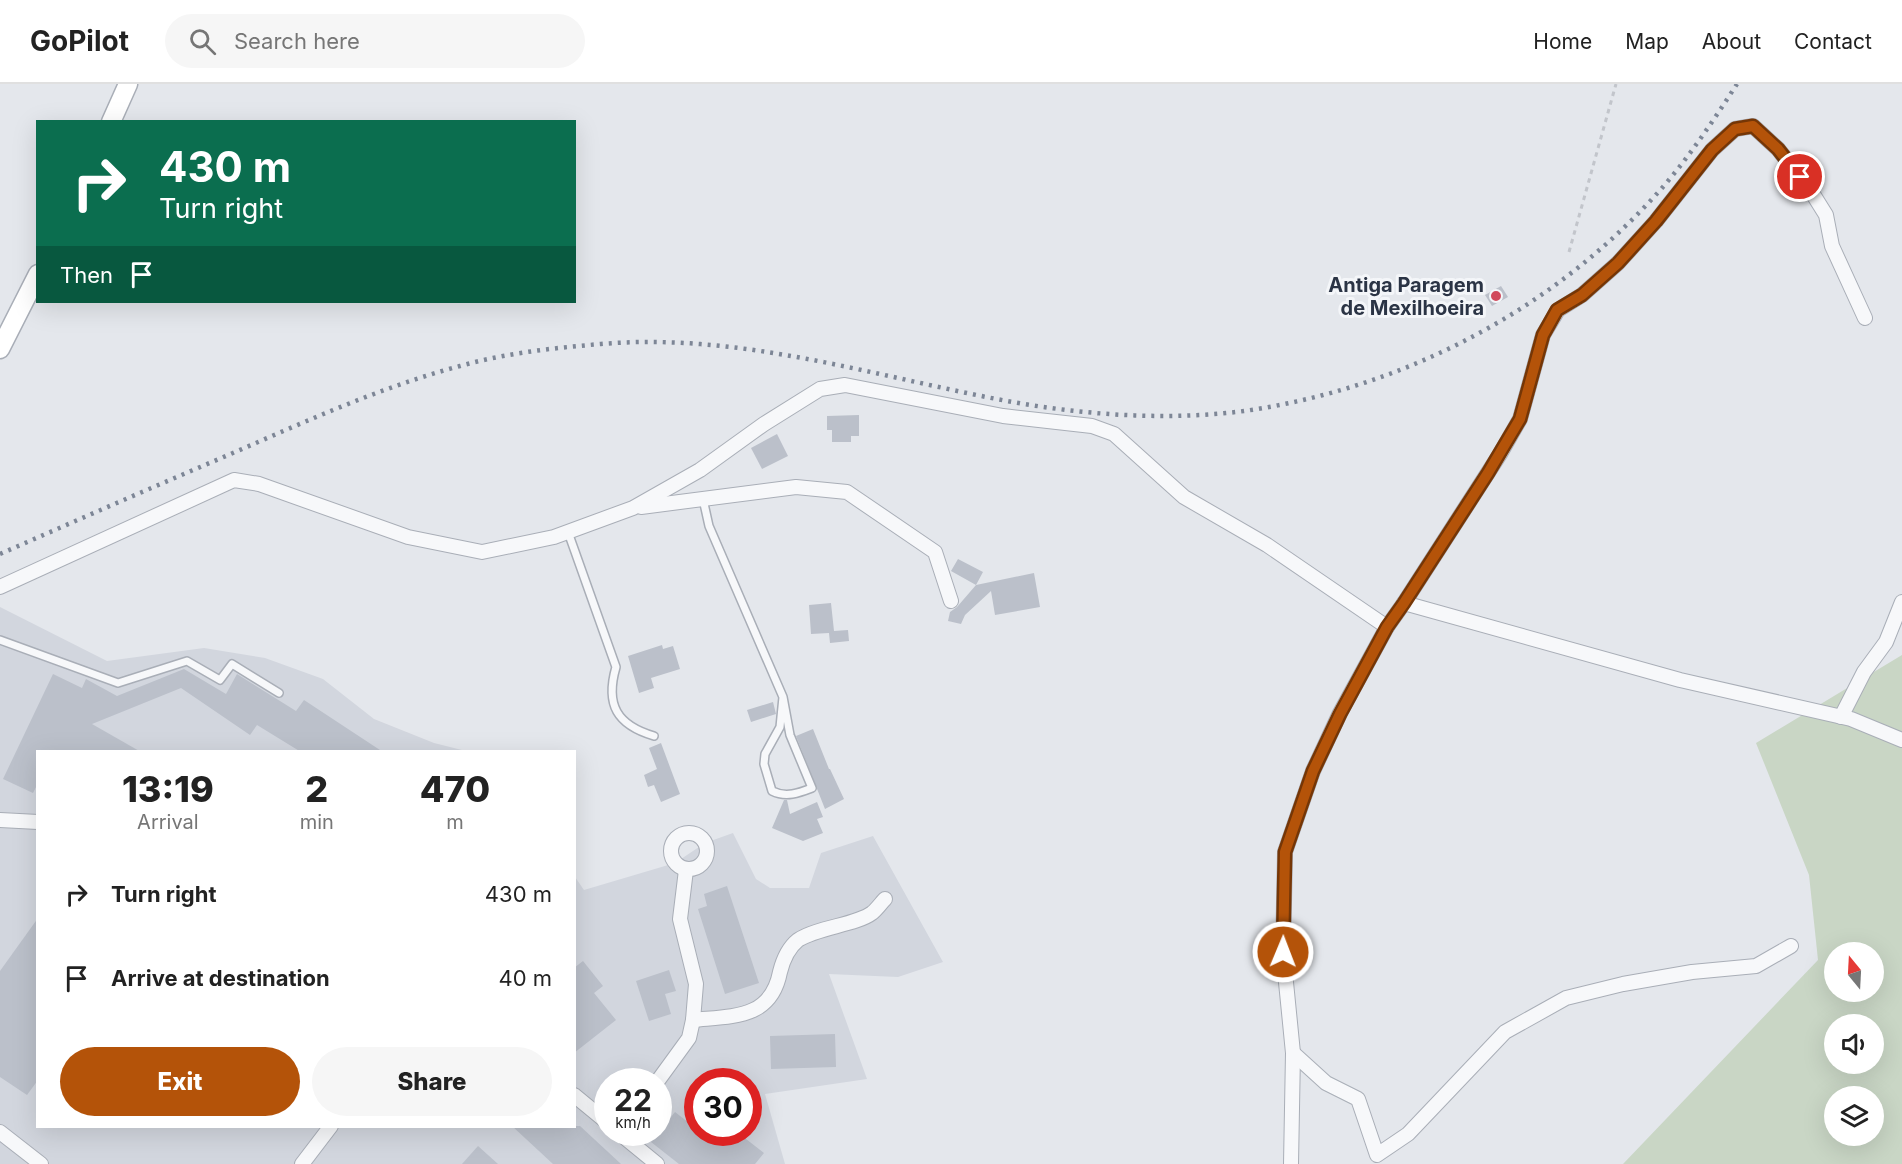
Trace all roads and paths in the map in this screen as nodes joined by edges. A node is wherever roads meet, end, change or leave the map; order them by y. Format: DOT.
graph roads {
  1 [pos="129,84"];
  2 [pos="1616,84"];
  3 [pos="112,120"];
  4 [pos="1569,252"];
  5 [pos="36,278"];
  6 [pos="1865,318"];
  7 [pos="0,349"];
  8 [pos="703,499"];
  9 [pos="633,508"];
  10 [pos="568,532"];
  11 [pos="0,587"];
  12 [pos="951,601"];
  13 [pos="1902,602"];
  14 [pos="1404,603"];
  15 [pos="1387,627"];
  16 [pos="0,640"];
  17 [pos="279,693"];
  18 [pos="783,697"];
  19 [pos="1841,717"];
  20 [pos="654,736"];
  21 [pos="1902,740"];
  22 [pos="0,820"];
  23 [pos="36,822"];
  24 [pos="686,870"];
  25 [pos="885,899"];
  26 [pos="1791,946"];
  27 [pos="693,1020"];
  28 [pos="1293,1053"];
  29 [pos="667,1068"];
  30 [pos="576,1097"];
  31 [pos="594,1111"];
  32 [pos="330,1128"];
  33 [pos="0,1132"];
  34 [pos="635,1146"];
  35 [pos="1378,1159"];
  36 [pos="309,1162"];
  37 [pos="41,1164"];
  38 [pos="657,1164"];
  39 [pos="1291,1164"];
  1 -- 3 [label="main road"];
  2 -- 4 [label="path"];
  5 -- 7 [label="main road"];
  6 -- 14 [label="street"];
  8 -- 9 [label="street"];
  8 -- 12 [label="street"];
  8 -- 18 [label="lane"];
  9 -- 10 [label="street"];
  9 -- 15 [label="street"];
  10 -- 11 [label="street"];
  10 -- 20 [label="lane"];
  13 -- 19 [label="street"];
  14 -- 15 [label="street"];
  14 -- 19 [label="street"];
  15 -- 28 [label="street"];
  16 -- 17 [label="lane"];
  18 -- 18 [label="lane"];
  19 -- 21 [label="street"];
  22 -- 23 [label="street"];
  24 -- 27 [label="street"];
  25 -- 27 [label="street"];
  26 -- 35 [label="street"];
  27 -- 29 [label="street"];
  28 -- 35 [label="street"];
  28 -- 39 [label="street"];
  30 -- 31 [label="street"];
  32 -- 36 [label="street"];
  33 -- 37 [label="street"];
  34 -- 38 [label="street"];
}
